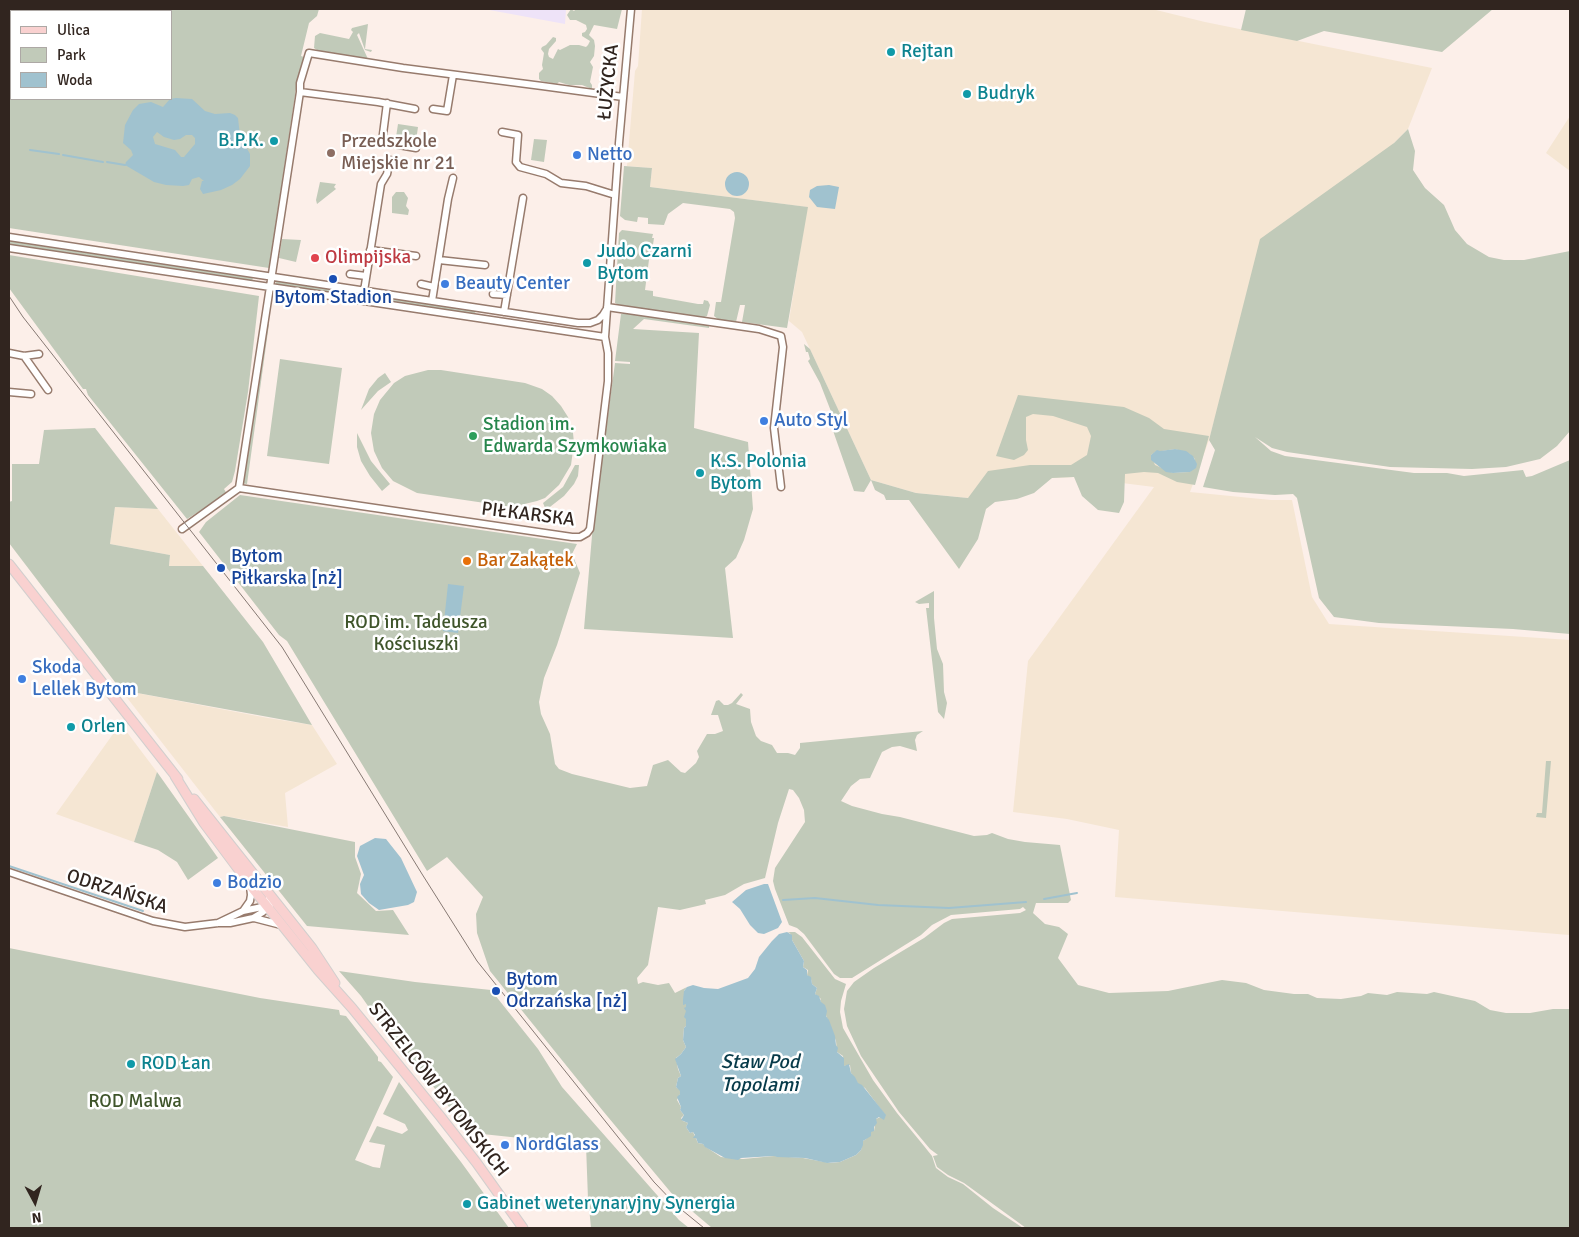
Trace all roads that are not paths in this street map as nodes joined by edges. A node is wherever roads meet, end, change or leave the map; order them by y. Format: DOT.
graph roads {
  1 [pos="632,9"];
  2 [pos="453,75"];
  3 [pos="300,92"];
  4 [pos="623,98"];
  5 [pos="387,103"];
  6 [pos="415,109"];
  7 [pos="433,109"];
  8 [pos="502,132"];
  9 [pos="416,148"];
  10 [pos="390,160"];
  11 [pos="453,178"];
  12 [pos="615,195"];
  13 [pos="523,198"];
  14 [pos="9,237"];
  15 [pos="9,248"];
  16 [pos="370,250"];
  17 [pos="416,256"];
  18 [pos="439,260"];
  19 [pos="485,265"];
  20 [pos="350,274"];
  21 [pos="366,276"];
  22 [pos="271,277"];
  23 [pos="422,284"];
  24 [pos="269,287"];
  25 [pos="434,287"];
  26 [pos="353,290"];
  27 [pos="364,291"];
  28 [pos="493,294"];
  29 [pos="507,295"];
  30 [pos="352,299"];
  31 [pos="432,301"];
  32 [pos="607,307"];
  33 [pos="486,309"];
  34 [pos="504,312"];
  35 [pos="484,319"];
  36 [pos="605,337"];
  37 [pos="9,353"];
  38 [pos="39,354"];
  39 [pos="24,356"];
  40 [pos="48,390"];
  41 [pos="9,392"];
  42 [pos="32,394"];
  43 [pos="780,487"];
  44 [pos="239,488"];
  45 [pos="182,529"];
  46 [pos="9,564"];
  47 [pos="175,776"];
  48 [pos="9,872"];
  49 [pos="249,883"];
  50 [pos="269,894"];
  51 [pos="268,907"];
  52 [pos="243,911"];
  53 [pos="253,918"];
  54 [pos="218,923"];
  55 [pos="287,924"];
  56 [pos="507,1205"];
  57 [pos="523,1228"];
  58 [pos="528,1228"];
  1 -- 4 [label="street, ŁUŻYCKA"];
  2 -- 3 [label="street"];
  2 -- 4 [label="street"];
  2 -- 7 [label="street"];
  3 -- 5 [label="street"];
  3 -- 22 [label="street"];
  4 -- 12 [label="street, ŁUŻYCKA"];
  5 -- 6 [label="street"];
  5 -- 9 [label="street"];
  8 -- 12 [label="street"];
  10 -- 16 [label="street"];
  11 -- 18 [label="street"];
  12 -- 32 [label="street, ŁUŻYCKA"];
  13 -- 29 [label="street"];
  14 -- 22 [label="street"];
  15 -- 24 [label="street"];
  16 -- 17 [label="street"];
  16 -- 21 [label="street"];
  18 -- 19 [label="street"];
  18 -- 25 [label="street"];
  20 -- 21 [label="street"];
  21 -- 27 [label="street"];
  22 -- 24 [label="street"];
  22 -- 26 [label="street"];
  23 -- 25 [label="street"];
  24 -- 30 [label="street"];
  24 -- 44 [label="street"];
  25 -- 31 [label="street"];
  26 -- 27 [label="street"];
  26 -- 30 [label="street"];
  27 -- 31 [label="street"];
  28 -- 29 [label="street"];
  29 -- 34 [label="street"];
  30 -- 35 [label="street"];
  31 -- 33 [label="street"];
  32 -- 34 [label="street"];
  32 -- 36 [label="street, PIŁKARSKA"];
  32 -- 43 [label="street"];
  33 -- 34 [label="street"];
  33 -- 35 [label="street"];
  35 -- 36 [label="street"];
  36 -- 44 [label="street, PIŁKARSKA"];
  37 -- 39 [label="street"];
  38 -- 39 [label="street"];
  39 -- 40 [label="street"];
  41 -- 42 [label="street"];
  44 -- 45 [label="street"];
  46 -- 47 [label="main road, STRZELCÓW BYTOMSKICH"];
  47 -- 49 [label="main road, STRZELCÓW BYTOMSKICH"];
  47 -- 50 [label="main road, STRZELCÓW BYTOMSKICH"];
  48 -- 54 [label="street, ODRZAŃSKA"];
  49 -- 51 [label="main road, STRZELCÓW BYTOMSKICH"];
  49 -- 52 [label="street"];
  50 -- 51 [label="street"];
  50 -- 55 [label="main road, STRZELCÓW BYTOMSKICH"];
  51 -- 52 [label="street"];
  51 -- 53 [label="street"];
  51 -- 55 [label="main road, STRZELCÓW BYTOMSKICH"];
  52 -- 54 [label="street"];
  53 -- 54 [label="street"];
  53 -- 55 [label="street"];
  55 -- 56 [label="main road, STRZELCÓW BYTOMSKICH"];
  56 -- 57 [label="main road, STRZELCÓW BYTOMSKICH"];
  56 -- 58 [label="main road, STRZELCÓW BYTOMSKICH"];
}
